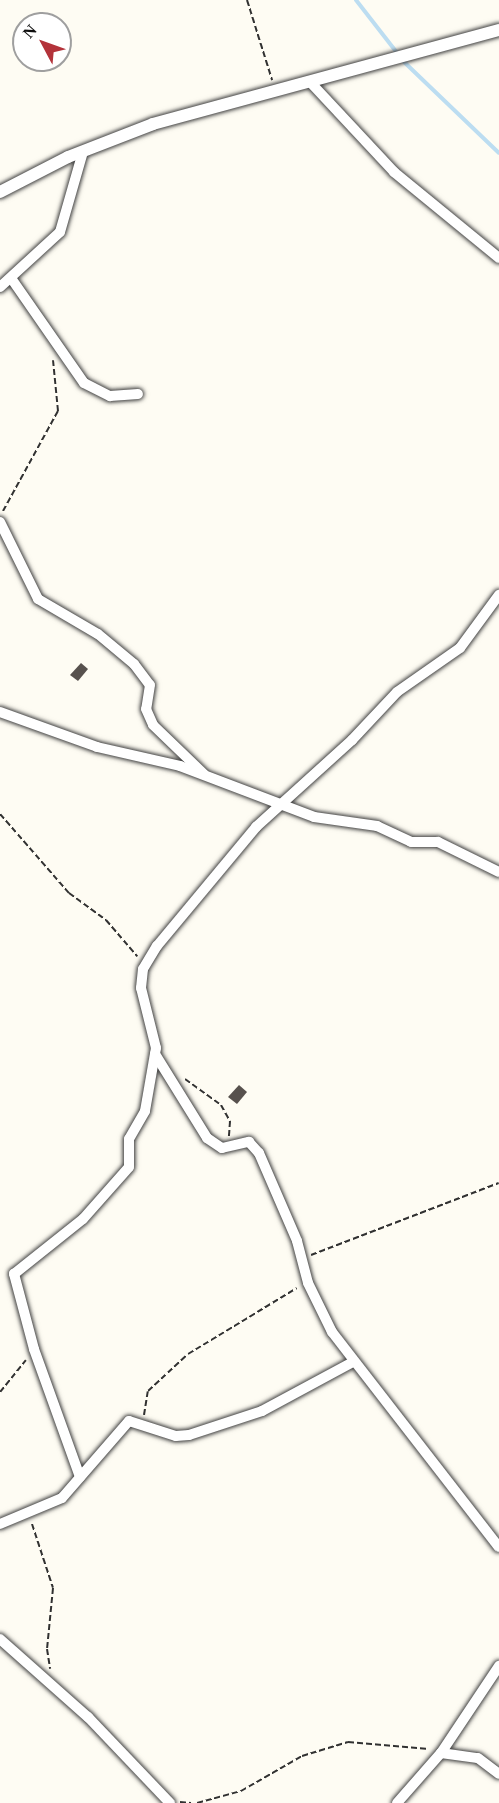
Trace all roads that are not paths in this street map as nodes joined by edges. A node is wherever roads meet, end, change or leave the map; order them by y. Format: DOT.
graph roads {
  1 [pos="499,30"];
  2 [pos="312,84"];
  3 [pos="83,152"];
  4 [pos="0,192"];
  5 [pos="499,258"];
  6 [pos="11,278"];
  7 [pos="0,287"];
  8 [pos="138,394"];
  9 [pos="0,523"];
  10 [pos="499,595"];
  11 [pos="0,712"];
  12 [pos="206,776"];
  13 [pos="278,804"];
  14 [pos="499,872"];
  15 [pos="155,1054"];
  16 [pos="353,1362"];
  17 [pos="80,1477"];
  18 [pos="0,1524"];
  19 [pos="499,1547"];
  20 [pos="0,1639"];
  21 [pos="499,1666"];
  22 [pos="441,1753"];
  23 [pos="499,1774"];
  24 [pos="170,1803"];
  25 [pos="397,1803"];
  1 -- 2 [label="street"];
  2 -- 3 [label="street"];
  2 -- 5 [label="street"];
  3 -- 4 [label="street"];
  3 -- 6 [label="street"];
  6 -- 7 [label="street"];
  6 -- 8 [label="street"];
  9 -- 12 [label="street"];
  10 -- 13 [label="street"];
  11 -- 12 [label="street"];
  12 -- 13 [label="street"];
  13 -- 14 [label="street"];
  13 -- 15 [label="street"];
  15 -- 16 [label="street"];
  15 -- 17 [label="street"];
  16 -- 17 [label="street"];
  16 -- 19 [label="street"];
  17 -- 18 [label="street"];
  20 -- 24 [label="street"];
  21 -- 22 [label="street"];
  22 -- 23 [label="street"];
  22 -- 25 [label="street"];
}
